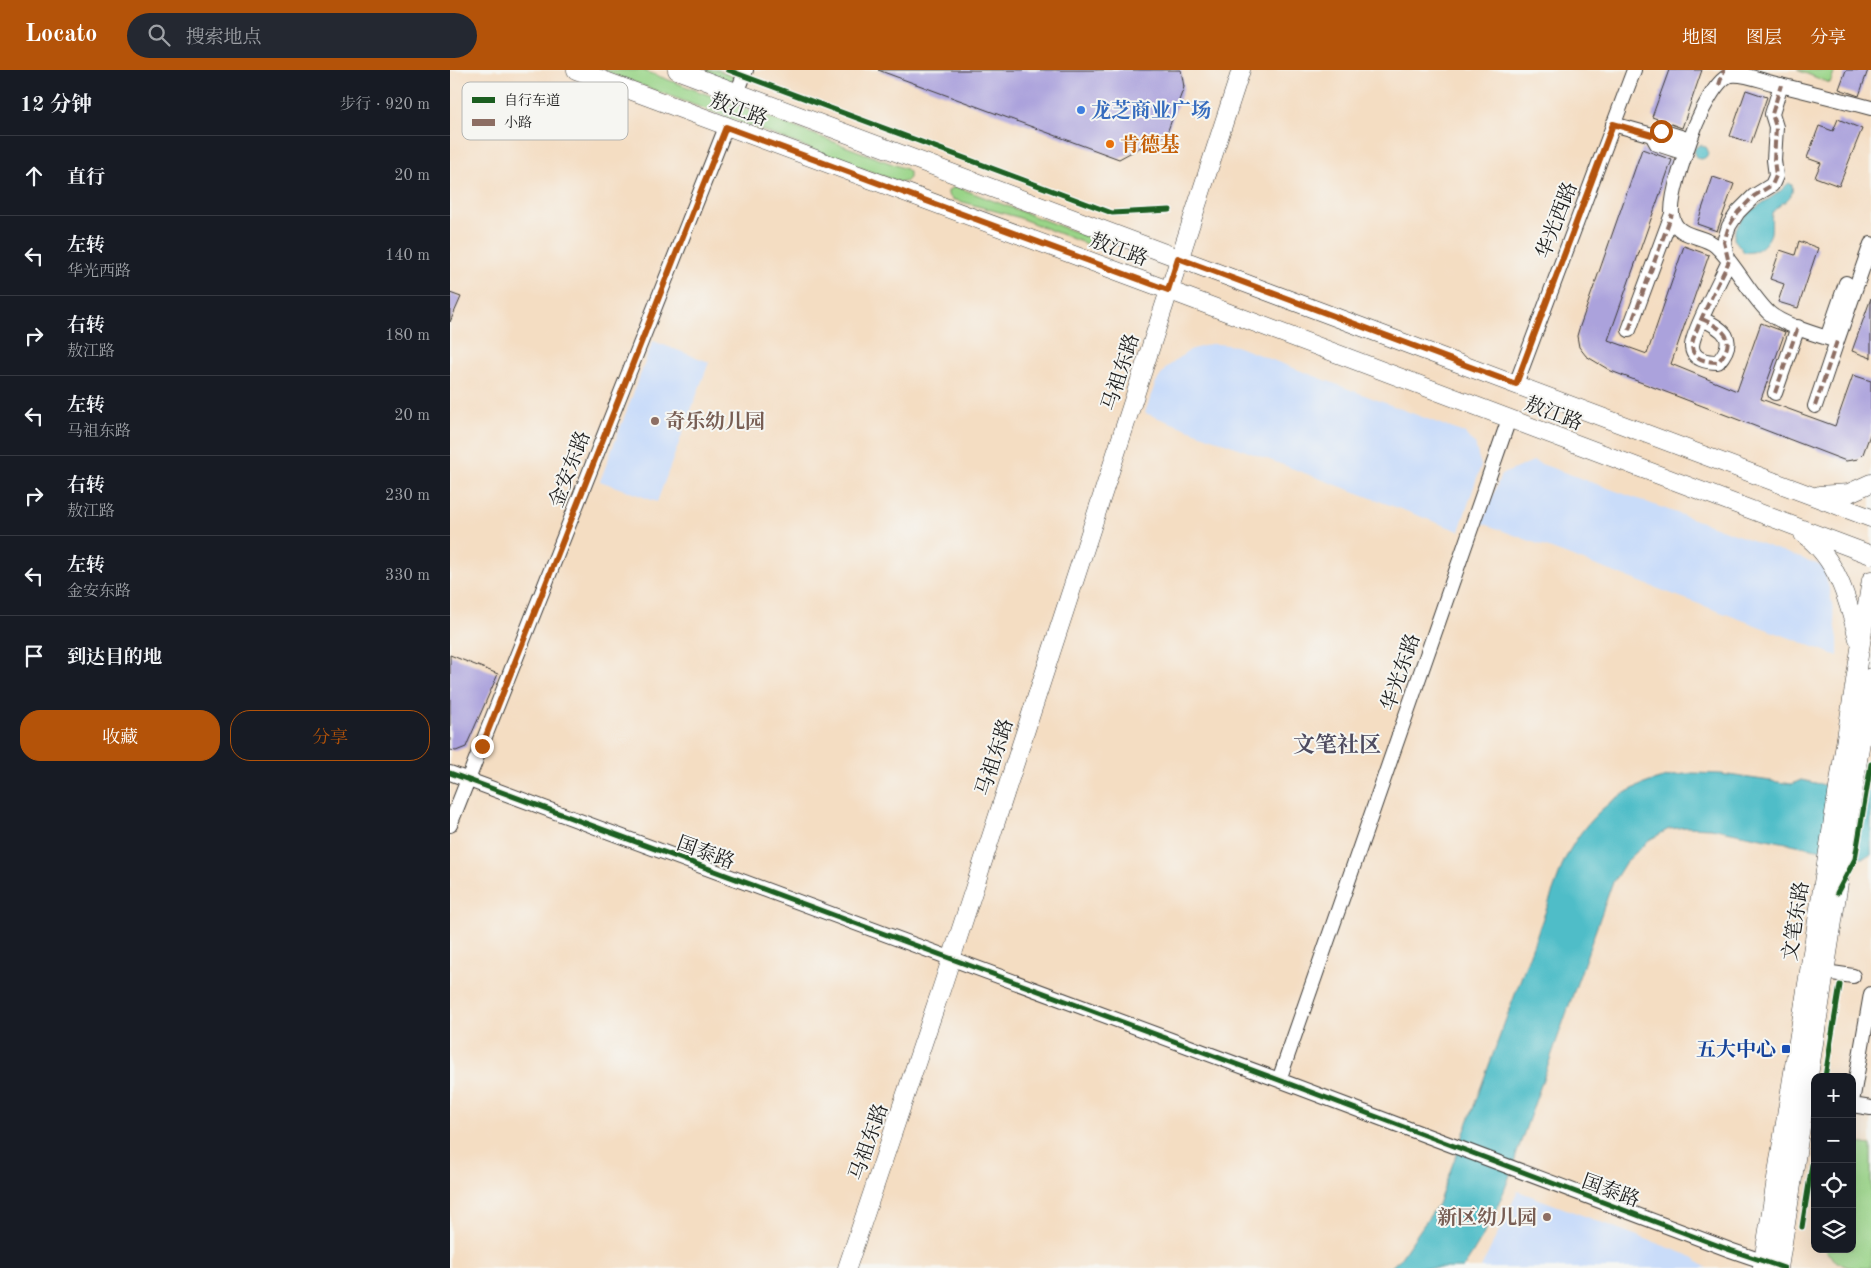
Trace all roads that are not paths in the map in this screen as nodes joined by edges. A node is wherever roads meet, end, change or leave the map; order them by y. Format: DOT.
graph roads {
  1 [pos="576,70"];
  2 [pos="677,70"];
  3 [pos="746,70"];
  4 [pos="1241,70"];
  5 [pos="1634,70"];
  6 [pos="1724,70"];
  7 [pos="608,82"];
  8 [pos="1719,85"];
  9 [pos="1781,85"];
  10 [pos="628,90"];
  11 [pos="737,92"];
  12 [pos="1871,108"];
  13 [pos="1613,124"];
  14 [pos="726,127"];
  15 [pos="1687,147"];
  16 [pos="1672,214"];
  17 [pos="1871,244"];
  18 [pos="1178,258"];
  19 [pos="1728,260"];
  20 [pos="1846,283"];
  21 [pos="1168,290"];
  22 [pos="1702,319"];
  23 [pos="1798,327"];
  24 [pos="1629,330"];
  25 [pos="1832,340"];
  26 [pos="1516,384"];
  27 [pos="1775,392"];
  28 [pos="1815,406"];
  29 [pos="1509,419"];
  30 [pos="1871,483"];
  31 [pos="1803,493"];
  32 [pos="1871,518"];
  33 [pos="1788,524"];
  34 [pos="1871,555"];
  35 [pos="1871,580"];
  36 [pos="1860,645"];
  37 [pos="1871,677"];
  38 [pos="1866,747"];
  39 [pos="450,773"];
  40 [pos="468,780"];
  41 [pos="1846,785"];
  42 [pos="450,825"];
  43 [pos="1835,855"];
  44 [pos="951,959"];
  45 [pos="1825,972"];
  46 [pos="1853,976"];
  47 [pos="1871,994"];
  48 [pos="1279,1080"];
  49 [pos="1856,1081"];
  50 [pos="1856,1105"];
  51 [pos="1871,1108"];
  52 [pos="1774,1266"];
  53 [pos="847,1268"];
  1 -- 7 [label="main road, 敖江路"];
  2 -- 11 [label="main road, 敖江路"];
  3 -- 11 [label="street"];
  4 -- 18 [label="main road, 马祖东路"];
  5 -- 13 [label="street, 华光西路"];
  6 -- 8 [label="street"];
  8 -- 9 [label="street"];
  8 -- 15 [label="street"];
  9 -- 12 [label="street"];
  9 -- 19 [label="street"];
  10 -- 14 [label="main road, 敖江路"];
  11 -- 18 [label="main road, 敖江路"];
  13 -- 15 [label="street"];
  13 -- 26 [label="street, 华光西路"];
  14 -- 21 [label="main road, 敖江路"];
  14 -- 40 [label="street, 金安东路"];
  15 -- 16 [label="street"];
  16 -- 19 [label="street"];
  16 -- 24 [label="street"];
  17 -- 25 [label="street"];
  18 -- 21 [label="main road, 马祖东路"];
  18 -- 26 [label="main road, 敖江路"];
  19 -- 22 [label="street"];
  19 -- 23 [label="street"];
  20 -- 25 [label="street"];
  21 -- 29 [label="main road, 敖江路"];
  21 -- 44 [label="main road, 马祖东路"];
  23 -- 25 [label="street"];
  23 -- 27 [label="street"];
  25 -- 28 [label="street"];
  26 -- 31 [label="main road, 敖江路"];
  29 -- 33 [label="main road, 敖江路"];
  29 -- 48 [label="street, 华光东路"];
  30 -- 31 [label="main road"];
  31 -- 32 [label="main road, 敖江路"];
  33 -- 34 [label="main road, 敖江路"];
  33 -- 36 [label="main road"];
  35 -- 36 [label="main road, 文笔东路"];
  36 -- 41 [label="main road, 文笔东路"];
  37 -- 38 [label="main road, 文笔东路"];
  38 -- 41 [label="main road, 文笔东路"];
  39 -- 40 [label="street, 国泰路"];
  40 -- 42 [label="street, 金安东路"];
  40 -- 44 [label="street, 国泰路"];
  41 -- 43 [label="main road, 文笔东路"];
  43 -- 45 [label="main road, 文笔东路"];
  43 -- 52 [label="main road, 文笔东路"];
  44 -- 48 [label="street, 国泰路"];
  44 -- 53 [label="main road, 马祖东路"];
  45 -- 46 [label="street"];
  45 -- 52 [label="main road, 文笔东路"];
  47 -- 49 [label="street"];
  48 -- 52 [label="street, 国泰路"];
  50 -- 51 [label="street"];
}
